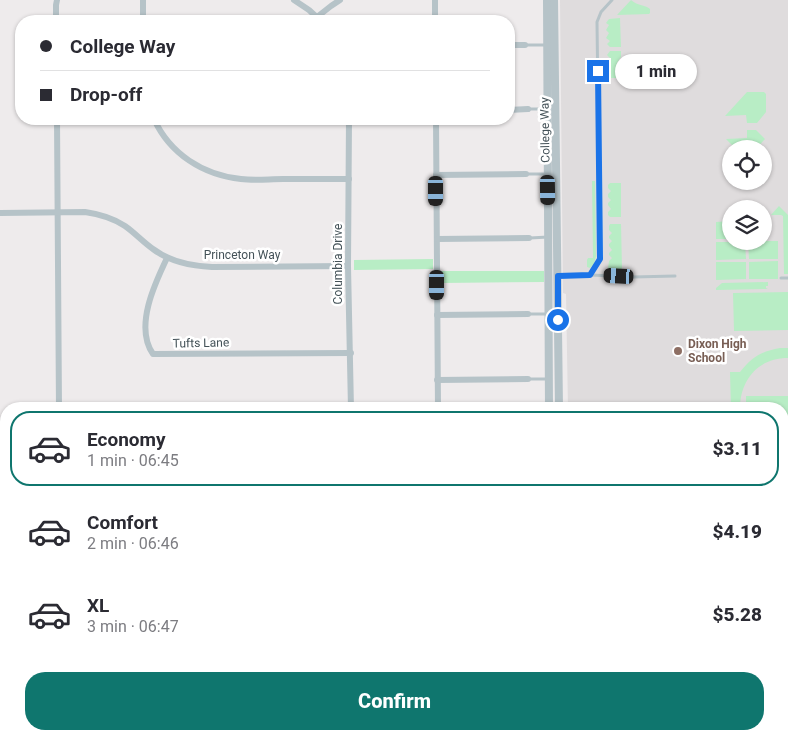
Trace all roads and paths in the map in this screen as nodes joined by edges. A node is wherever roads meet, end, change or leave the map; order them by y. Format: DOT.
graph roads {
  1 [pos="57,0"];
  2 [pos="143,0"];
  3 [pos="294,0"];
  4 [pos="340,0"];
  5 [pos="434,0"];
  6 [pos="547,0"];
  7 [pos="554,0"];
  8 [pos="612,0"];
  9 [pos="56,15"];
  10 [pos="143,15"];
  11 [pos="314,15"];
  12 [pos="323,15"];
  13 [pos="435,15"];
  14 [pos="515,45"];
  15 [pos="526,45"];
  16 [pos="547,45"];
  17 [pos="548,109"];
  18 [pos="515,110"];
  19 [pos="528,110"];
  20 [pos="57,125"];
  21 [pos="157,125"];
  22 [pos="349,125"];
  23 [pos="436,125"];
  24 [pos="526,174"];
  25 [pos="548,174"];
  26 [pos="436,175"];
  27 [pos="349,179"];
  28 [pos="0,212"];
  29 [pos="57,212"];
  30 [pos="548,237"];
  31 [pos="529,238"];
  32 [pos="436,239"];
  33 [pos="167,258"];
  34 [pos="549,259"];
  35 [pos="348,266"];
  36 [pos="590,275"];
  37 [pos="558,276"];
  38 [pos="675,276"];
  39 [pos="781,278"];
  40 [pos="788,278"];
  41 [pos="528,314"];
  42 [pos="549,314"];
  43 [pos="437,315"];
  44 [pos="351,353"];
  45 [pos="528,379"];
  46 [pos="549,379"];
  47 [pos="438,380"];
  48 [pos="59,402"];
  49 [pos="351,402"];
  50 [pos="438,402"];
  51 [pos="550,402"];
  52 [pos="559,402"];
  53 [pos="0,504"];
  54 [pos="0,530"];
  1 -- 9 [label="street"];
  2 -- 10 [label="street"];
  3 -- 11 [label="street"];
  4 -- 12 [label="street"];
  5 -- 13 [label="street"];
  6 -- 16 [label="street, College Way"];
  7 -- 37 [label="street, College Way"];
  8 -- 36 [label="lane"];
  14 -- 15 [label="street"];
  15 -- 16 [label="lane"];
  16 -- 17 [label="street, College Way"];
  17 -- 19 [label="lane"];
  17 -- 25 [label="street, College Way"];
  18 -- 19 [label="street"];
  20 -- 29 [label="street"];
  21 -- 27 [label="street"];
  22 -- 27 [label="street, Columbia Drive"];
  23 -- 26 [label="street"];
  24 -- 25 [label="lane"];
  24 -- 26 [label="street"];
  25 -- 30 [label="street, College Way"];
  26 -- 32 [label="street"];
  27 -- 35 [label="street, Columbia Drive"];
  28 -- 29 [label="street, Princeton Way"];
  29 -- 33 [label="street, Princeton Way"];
  29 -- 48 [label="street"];
  30 -- 31 [label="lane"];
  30 -- 34 [label="street, College Way"];
  31 -- 32 [label="street"];
  32 -- 43 [label="street"];
  33 -- 35 [label="street, Princeton Way"];
  33 -- 44 [label="street, Tufts Lane"];
  34 -- 37 [label="lane"];
  34 -- 42 [label="street, College Way"];
  35 -- 44 [label="street, Columbia Drive"];
  36 -- 37 [label="lane"];
  36 -- 38 [label="lane"];
  37 -- 52 [label="street, College Way"];
  39 -- 40 [label="lane"];
  41 -- 42 [label="lane"];
  41 -- 43 [label="street"];
  42 -- 46 [label="street, College Way"];
  43 -- 47 [label="street"];
  44 -- 49 [label="street, Columbia Drive"];
  45 -- 46 [label="lane"];
  45 -- 47 [label="street"];
  46 -- 51 [label="street, College Way"];
  47 -- 50 [label="street"];
  53 -- 54 [label="street"];
}
